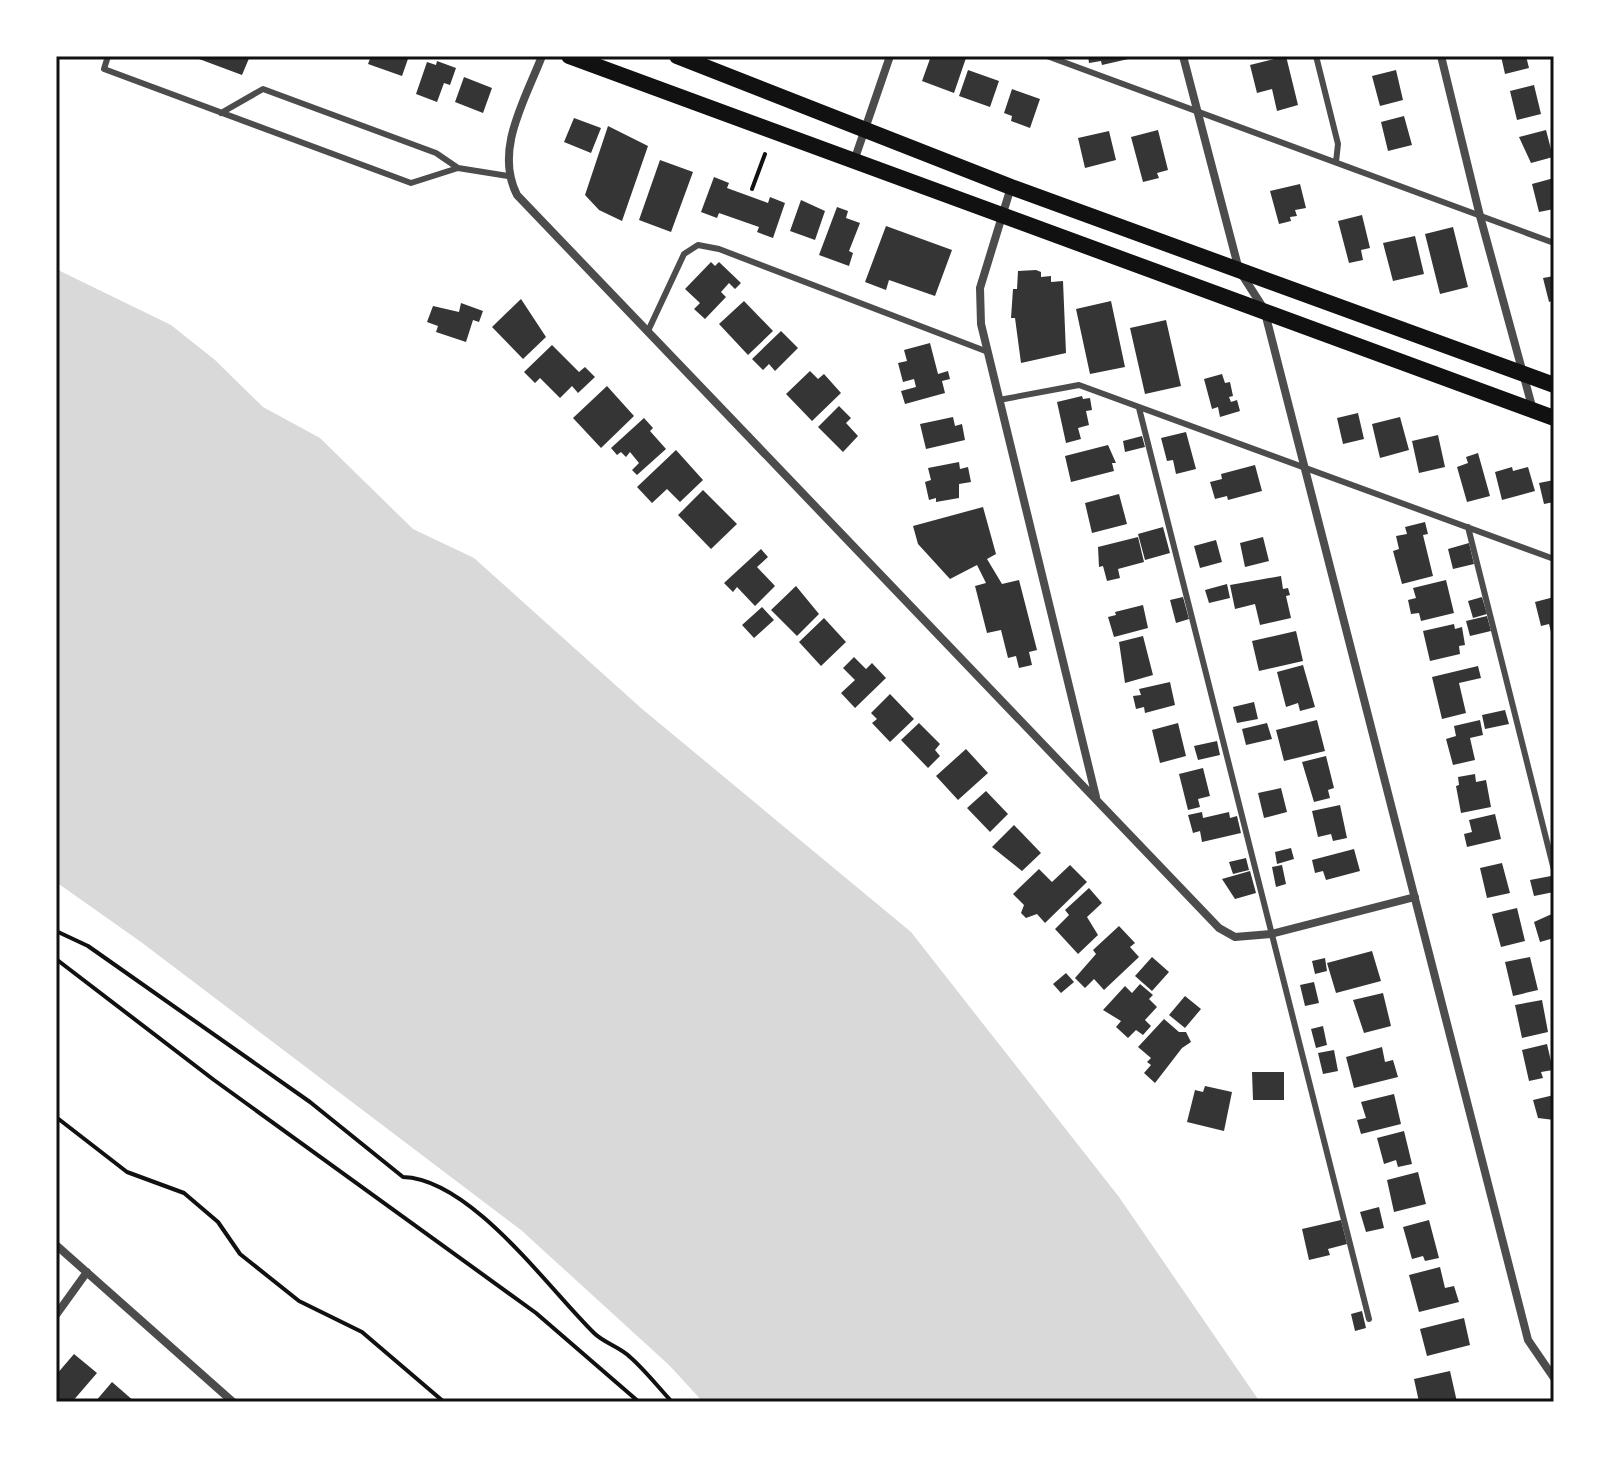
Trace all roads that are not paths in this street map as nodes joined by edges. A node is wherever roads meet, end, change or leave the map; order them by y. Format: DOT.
graph roads {
  1 [pos="108,56"];
  2 [pos="542,56"];
  3 [pos="569,56"];
  4 [pos="677,56"];
  5 [pos="890,56"];
  6 [pos="1047,56"];
  7 [pos="1183,56"];
  8 [pos="1316,56"];
  9 [pos="1441,56"];
  10 [pos="1196,110"];
  11 [pos="221,113"];
  12 [pos="864,131"];
  13 [pos="853,162"];
  14 [pos="1336,162"];
  15 [pos="458,168"];
  16 [pos="508,176"];
  17 [pos="1011,187"];
  18 [pos="1002,214"];
  19 [pos="1480,216"];
  20 [pos="1554,243"];
  21 [pos="1239,270"];
  22 [pos="1264,309"];
  23 [pos="648,331"];
  24 [pos="988,352"];
  25 [pos="1523,374"];
  26 [pos="1554,385"];
  27 [pos="999,400"];
  28 [pos="1139,408"];
  29 [pos="1533,410"];
  30 [pos="1554,418"];
  31 [pos="1307,469"];
  32 [pos="1468,527"];
  33 [pos="1554,559"];
  34 [pos="1096,798"];
  35 [pos="1554,870"];
  36 [pos="1415,897"];
  37 [pos="1271,934"];
  38 [pos="56,1245"];
  39 [pos="87,1272"];
  40 [pos="56,1315"];
  41 [pos="1369,1319"];
  42 [pos="1554,1378"];
  43 [pos="233,1402"];
  1 -- 11 [label="lane"];
  2 -- 16 [label="street"];
  3 -- 13 [label="main road"];
  4 -- 12 [label="main road"];
  5 -- 12 [label="street"];
  6 -- 10 [label="lane"];
  7 -- 10 [label="street"];
  8 -- 14 [label="lane"];
  9 -- 19 [label="street"];
  10 -- 14 [label="lane"];
  10 -- 21 [label="street"];
  11 -- 15 [label="lane"];
  11 -- 15 [label="lane"];
  12 -- 13 [label="street"];
  12 -- 17 [label="main road"];
  13 -- 18 [label="main road"];
  14 -- 19 [label="lane"];
  15 -- 16 [label="lane"];
  16 -- 23 [label="street"];
  17 -- 18 [label="street"];
  17 -- 21 [label="main road"];
  18 -- 22 [label="main road"];
  18 -- 24 [label="street"];
  19 -- 20 [label="lane"];
  19 -- 25 [label="street"];
  21 -- 22 [label="street"];
  21 -- 25 [label="main road"];
  22 -- 29 [label="main road"];
  22 -- 31 [label="street"];
  23 -- 24 [label="lane"];
  23 -- 34 [label="street"];
  24 -- 27 [label="street"];
  25 -- 26 [label="main road"];
  25 -- 29 [label="street"];
  27 -- 28 [label="lane"];
  27 -- 34 [label="street"];
  28 -- 31 [label="lane"];
  28 -- 37 [label="lane"];
  29 -- 30 [label="main road"];
  31 -- 32 [label="lane"];
  31 -- 36 [label="street"];
  32 -- 33 [label="lane"];
  32 -- 35 [label="lane"];
  34 -- 37 [label="street"];
  36 -- 37 [label="street"];
  36 -- 42 [label="street"];
  37 -- 41 [label="lane"];
  38 -- 39 [label="street"];
  39 -- 40 [label="street"];
  39 -- 43 [label="street"];
}
